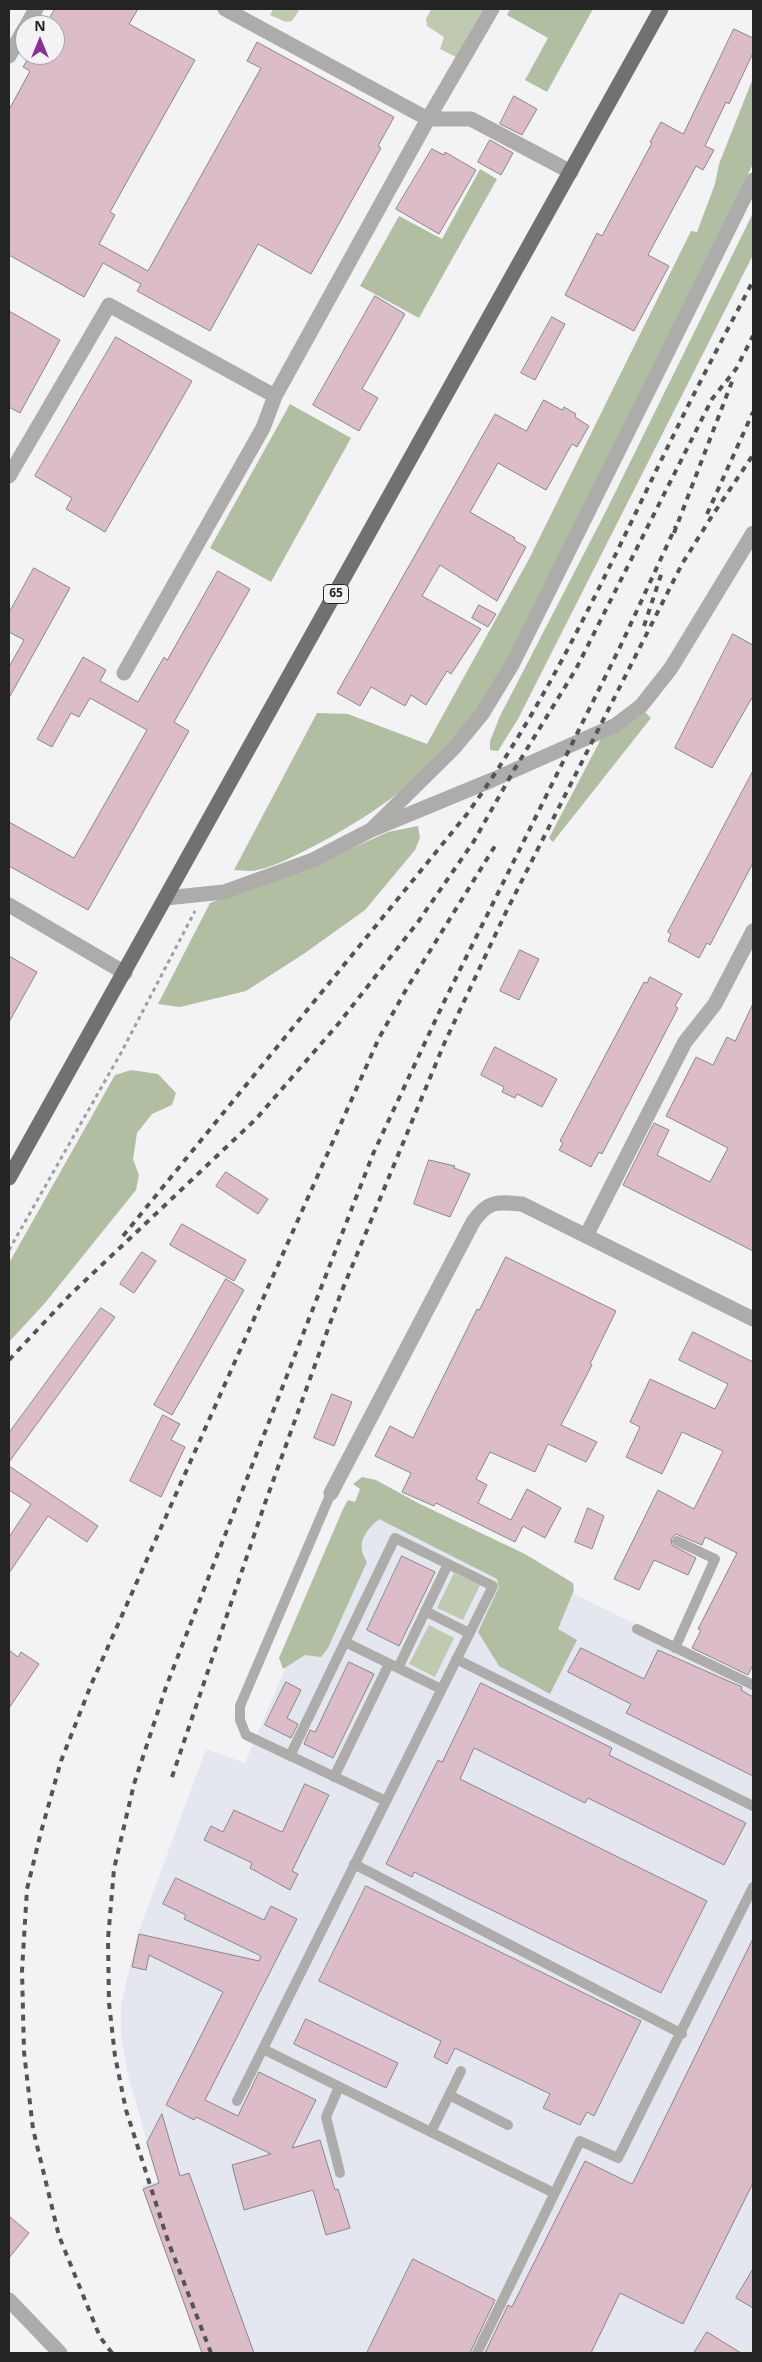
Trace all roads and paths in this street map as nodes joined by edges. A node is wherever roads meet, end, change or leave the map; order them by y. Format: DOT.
graph roads {
  1 [pos="225,9"];
  2 [pos="492,9"];
  3 [pos="662,9"];
  4 [pos="428,119"];
  5 [pos="571,172"];
  6 [pos="753,180"];
  7 [pos="275,396"];
  8 [pos="9,476"];
  9 [pos="753,533"];
  10 [pos="124,673"];
  11 [pos="371,830"];
  12 [pos="205,895"];
  13 [pos="166,898"];
  14 [pos="9,905"];
  15 [pos="753,932"];
  16 [pos="125,973"];
  17 [pos="9,1178"];
  18 [pos="586,1236"];
  19 [pos="9,1250"];
  20 [pos="753,1320"];
  21 [pos="331,1493"];
  22 [pos="677,1541"];
  23 [pos="448,1564"];
  24 [pos="425,1611"];
  25 [pos="637,1629"];
  26 [pos="469,1633"];
  27 [pos="345,1642"];
  28 [pos="676,1648"];
  29 [pos="456,1659"];
  30 [pos="393,1666"];
  31 [pos="753,1685"];
  32 [pos="441,1689"];
  33 [pos="290,1756"];
  34 [pos="334,1776"];
  35 [pos="386,1801"];
  36 [pos="753,1806"];
  37 [pos="354,1864"];
  38 [pos="753,1887"];
  39 [pos="682,2034"];
  40 [pos="263,2049"];
  41 [pos="460,2071"];
  42 [pos="339,2087"];
  43 [pos="449,2095"];
  44 [pos="237,2101"];
  45 [pos="508,2125"];
  46 [pos="431,2132"];
  47 [pos="340,2173"];
  48 [pos="554,2193"];
  49 [pos="9,2300"];
  50 [pos="60,2353"];
  51 [pos="477,2353"];
  1 -- 4 [label="street"];
  2 -- 4 [label="street"];
  3 -- 5 [label="main road, 65"];
  4 -- 5 [label="street"];
  4 -- 7 [label="street"];
  5 -- 13 [label="main road, 65"];
  6 -- 11 [label="street"];
  7 -- 8 [label="street"];
  7 -- 10 [label="street"];
  9 -- 11 [label="street"];
  11 -- 12 [label="street"];
  12 -- 13 [label="street"];
  12 -- 19 [label="path"];
  13 -- 16 [label="main road, 65"];
  14 -- 16 [label="street"];
  15 -- 18 [label="street"];
  16 -- 17 [label="main road, 65"];
  18 -- 20 [label="street"];
  18 -- 21 [label="street"];
  21 -- 33 [label="lane"];
  22 -- 28 [label="lane"];
  23 -- 24 [label="lane"];
  23 -- 26 [label="lane"];
  23 -- 27 [label="lane"];
  24 -- 26 [label="lane"];
  24 -- 30 [label="lane"];
  25 -- 28 [label="lane"];
  26 -- 29 [label="lane"];
  27 -- 30 [label="lane"];
  27 -- 33 [label="lane"];
  28 -- 31 [label="lane"];
  29 -- 32 [label="lane"];
  29 -- 36 [label="lane"];
  30 -- 32 [label="lane"];
  30 -- 34 [label="lane"];
  32 -- 35 [label="lane"];
  33 -- 34 [label="lane"];
  34 -- 35 [label="lane"];
  35 -- 37 [label="lane"];
  37 -- 39 [label="lane"];
  37 -- 40 [label="lane"];
  38 -- 39 [label="lane"];
  39 -- 48 [label="lane"];
  40 -- 42 [label="lane"];
  40 -- 44 [label="lane"];
  41 -- 43 [label="lane"];
  42 -- 46 [label="lane"];
  42 -- 47 [label="lane"];
  43 -- 45 [label="lane"];
  43 -- 46 [label="lane"];
  46 -- 48 [label="lane"];
  48 -- 51 [label="lane"];
  49 -- 50 [label="street"];
}
